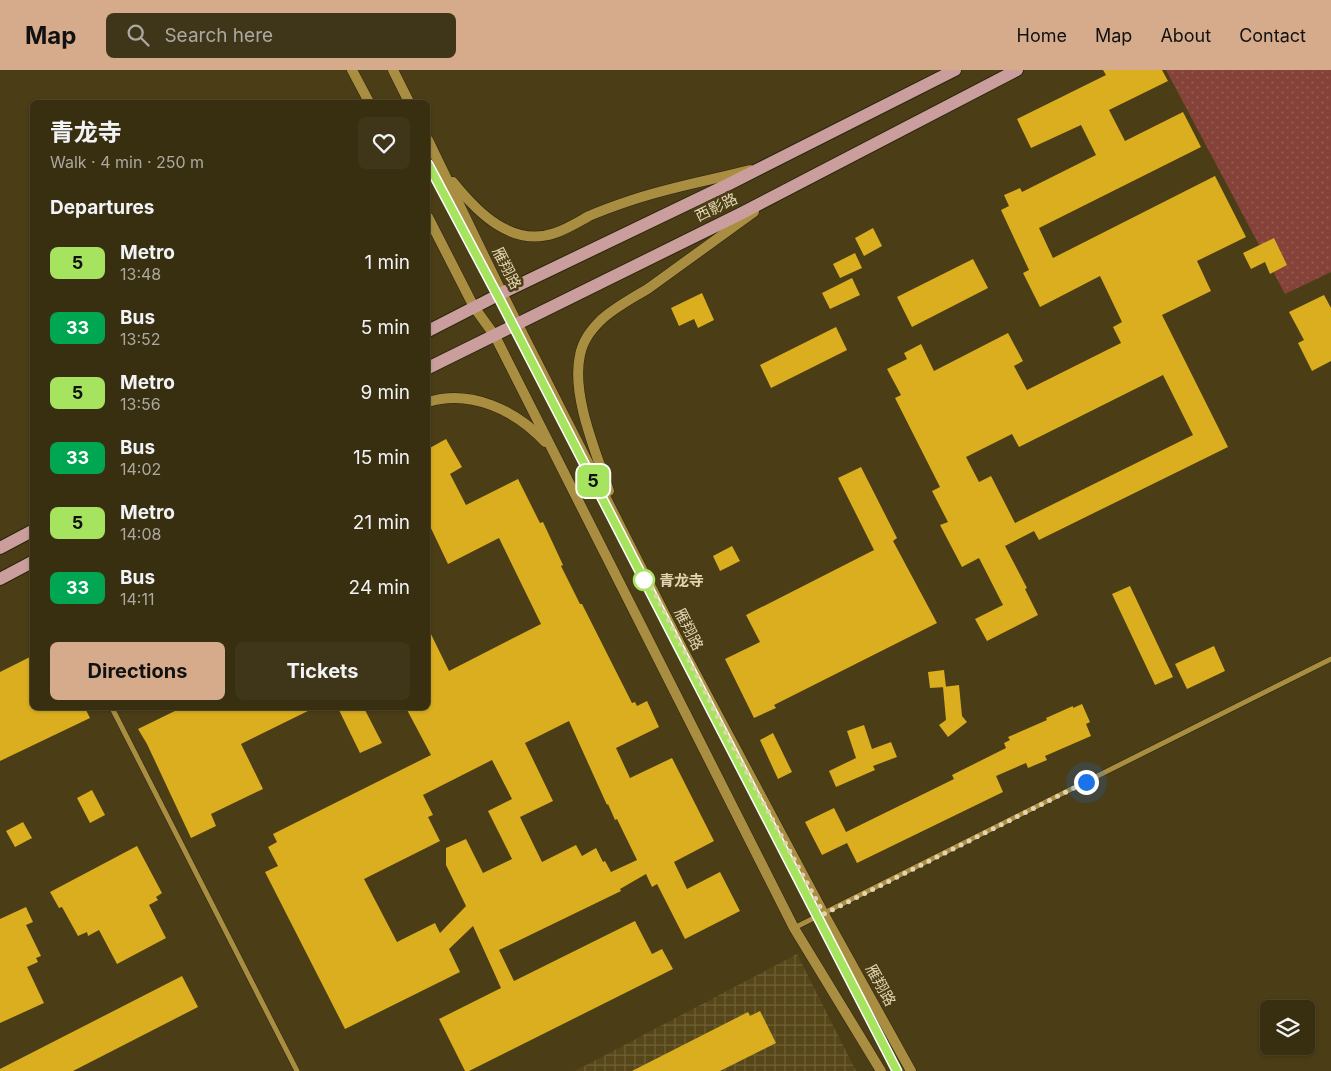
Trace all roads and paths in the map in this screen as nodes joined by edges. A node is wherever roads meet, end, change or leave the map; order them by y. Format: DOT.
graph roads {
  1 [pos="352,70"];
  2 [pos="393,70"];
  3 [pos="955,70"];
  4 [pos="1017,70"];
  5 [pos="368,100"];
  6 [pos="408,100"];
  7 [pos="430,144"];
  8 [pos="766,166"];
  9 [pos="441,168"];
  10 [pos="779,194"];
  11 [pos="430,221"];
  12 [pos="502,293"];
  13 [pos="474,308"];
  14 [pos="518,322"];
  15 [pos="430,330"];
  16 [pos="495,336"];
  17 [pos="430,367"];
  18 [pos="430,402"];
  19 [pos="555,454"];
  20 [pos="619,523"];
  21 [pos="30,532"];
  22 [pos="0,548"];
  23 [pos="30,563"];
  24 [pos="0,578"];
  25 [pos="1331,659"];
  26 [pos="113,710"];
  27 [pos="824,914"];
  28 [pos="794,928"];
  29 [pos="297,1071"];
  30 [pos="881,1071"];
  31 [pos="911,1071"];
  1 -- 5 [label="main road"];
  2 -- 6 [label="main road"];
  3 -- 8 [label="main road, 西影路"];
  4 -- 10 [label="main road, 西影路"];
  7 -- 9 [label="main road, 雁翔路"];
  8 -- 9 [label="main road"];
  8 -- 12 [label="main road, 西影路"];
  9 -- 12 [label="main road, 雁翔路"];
  10 -- 14 [label="main road, 西影路"];
  10 -- 20 [label="main road"];
  11 -- 13 [label="main road"];
  12 -- 13 [label="main road, 西影路"];
  12 -- 14 [label="main road, 雁翔路"];
  13 -- 15 [label="main road, 西影路"];
  13 -- 16 [label="main road"];
  14 -- 16 [label="main road, 西影路"];
  14 -- 20 [label="main road, 雁翔路"];
  16 -- 17 [label="main road, 西影路"];
  16 -- 19 [label="main road"];
  18 -- 19 [label="main road"];
  19 -- 28 [label="main road"];
  20 -- 27 [label="main road, 雁翔路"];
  21 -- 22 [label="main road"];
  23 -- 24 [label="main road"];
  25 -- 27 [label="street"];
  26 -- 29 [label="street"];
  27 -- 28 [label="street"];
  27 -- 31 [label="main road, 雁翔路"];
  28 -- 30 [label="main road"];
}
